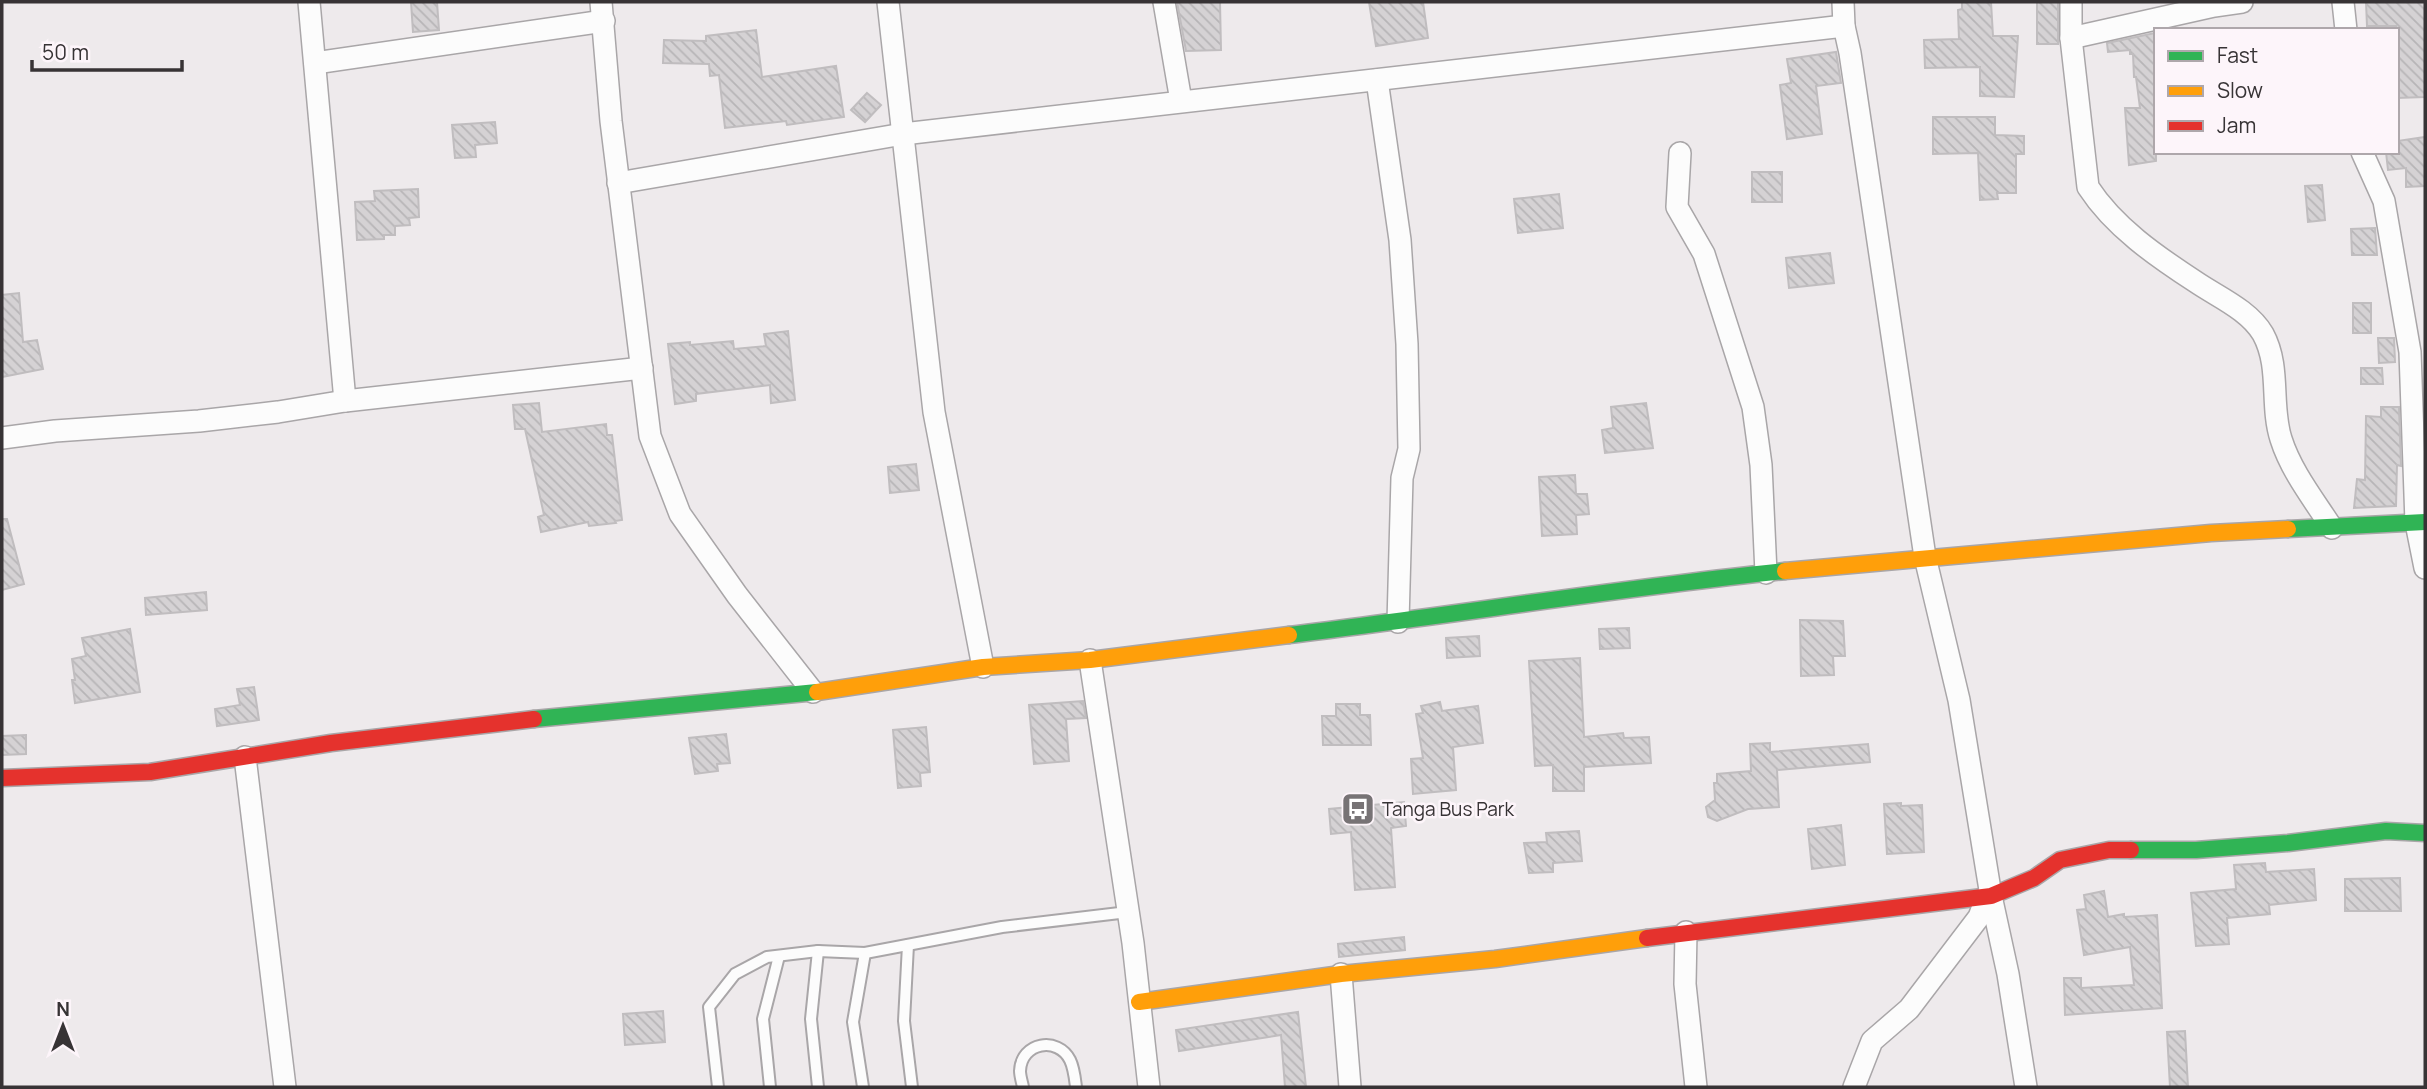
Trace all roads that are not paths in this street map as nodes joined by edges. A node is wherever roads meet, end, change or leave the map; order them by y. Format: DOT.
graph roads {
  1 [pos="309,2"];
  2 [pos="888,2"];
  3 [pos="1164,2"];
  4 [pos="1843,2"];
  5 [pos="2071,2"];
  6 [pos="2242,2"];
  7 [pos="2343,2"];
  8 [pos="603,11"];
  9 [pos="1844,26"];
  10 [pos="2346,28"];
  11 [pos="2071,38"];
  12 [pos="315,63"];
  13 [pos="1377,80"];
  14 [pos="1181,101"];
  15 [pos="903,134"];
  16 [pos="1680,153"];
  17 [pos="2363,154"];
  18 [pos="618,183"];
  19 [pos="642,368"];
  20 [pos="345,401"];
  21 [pos="2,438"];
  22 [pos="2421,523"];
  23 [pos="2332,528"];
  24 [pos="1925,557"];
  25 [pos="2425,568"];
  26 [pos="1766,573"];
  27 [pos="1398,622"];
  28 [pos="1090,660"];
  29 [pos="983,667"];
  30 [pos="813,692"];
  31 [pos="245,757"];
  32 [pos="2,778"];
  33 [pos="2425,833"];
  34 [pos="1989,896"];
  35 [pos="1128,912"];
  36 [pos="1686,932"];
  37 [pos="908,945"];
  38 [pos="818,951"];
  39 [pos="865,953"];
  40 [pos="779,956"];
  41 [pos="1341,974"];
  42 [pos="1139,1002"];
  43 [pos="285,1087"];
  44 [pos="718,1087"];
  45 [pos="770,1087"];
  46 [pos="818,1087"];
  47 [pos="863,1087"];
  48 [pos="912,1087"];
  49 [pos="1023,1087"];
  50 [pos="1076,1087"];
  51 [pos="1149,1087"];
  52 [pos="1350,1087"];
  53 [pos="1696,1087"];
  54 [pos="1854,1087"];
  55 [pos="2026,1087"];
  1 -- 12 [label="street"];
  2 -- 15 [label="street"];
  3 -- 14 [label="street"];
  4 -- 9 [label="street"];
  5 -- 11 [label="street"];
  6 -- 11 [label="street"];
  7 -- 10 [label="street"];
  8 -- 12 [label="street"];
  8 -- 18 [label="street"];
  9 -- 13 [label="street"];
  9 -- 24 [label="street"];
  11 -- 23 [label="street"];
  12 -- 20 [label="street"];
  13 -- 14 [label="street"];
  13 -- 27 [label="street"];
  14 -- 15 [label="street"];
  15 -- 18 [label="street"];
  15 -- 29 [label="street"];
  16 -- 26 [label="street"];
  17 -- 22 [label="street"];
  18 -- 19 [label="street"];
  19 -- 20 [label="street"];
  19 -- 30 [label="street"];
  20 -- 21 [label="street"];
  22 -- 23 [label="street"];
  22 -- 25 [label="street"];
  23 -- 24 [label="street"];
  24 -- 26 [label="street"];
  24 -- 34 [label="street"];
  26 -- 27 [label="street"];
  27 -- 28 [label="street"];
  28 -- 29 [label="street"];
  28 -- 35 [label="street"];
  29 -- 30 [label="street"];
  30 -- 31 [label="street"];
  31 -- 32 [label="street"];
  31 -- 43 [label="street"];
  33 -- 34 [label="street"];
  34 -- 36 [label="street"];
  34 -- 54 [label="street"];
  34 -- 55 [label="street"];
  35 -- 37 [label="lane"];
  35 -- 42 [label="street"];
  36 -- 41 [label="street"];
  36 -- 53 [label="street"];
  37 -- 39 [label="lane"];
  37 -- 48 [label="lane"];
  38 -- 39 [label="lane"];
  38 -- 40 [label="lane"];
  38 -- 46 [label="lane"];
  39 -- 47 [label="lane"];
  40 -- 44 [label="lane"];
  40 -- 45 [label="lane"];
  41 -- 42 [label="street"];
  41 -- 52 [label="street"];
  42 -- 51 [label="street"];
  49 -- 50 [label="lane"];
}
